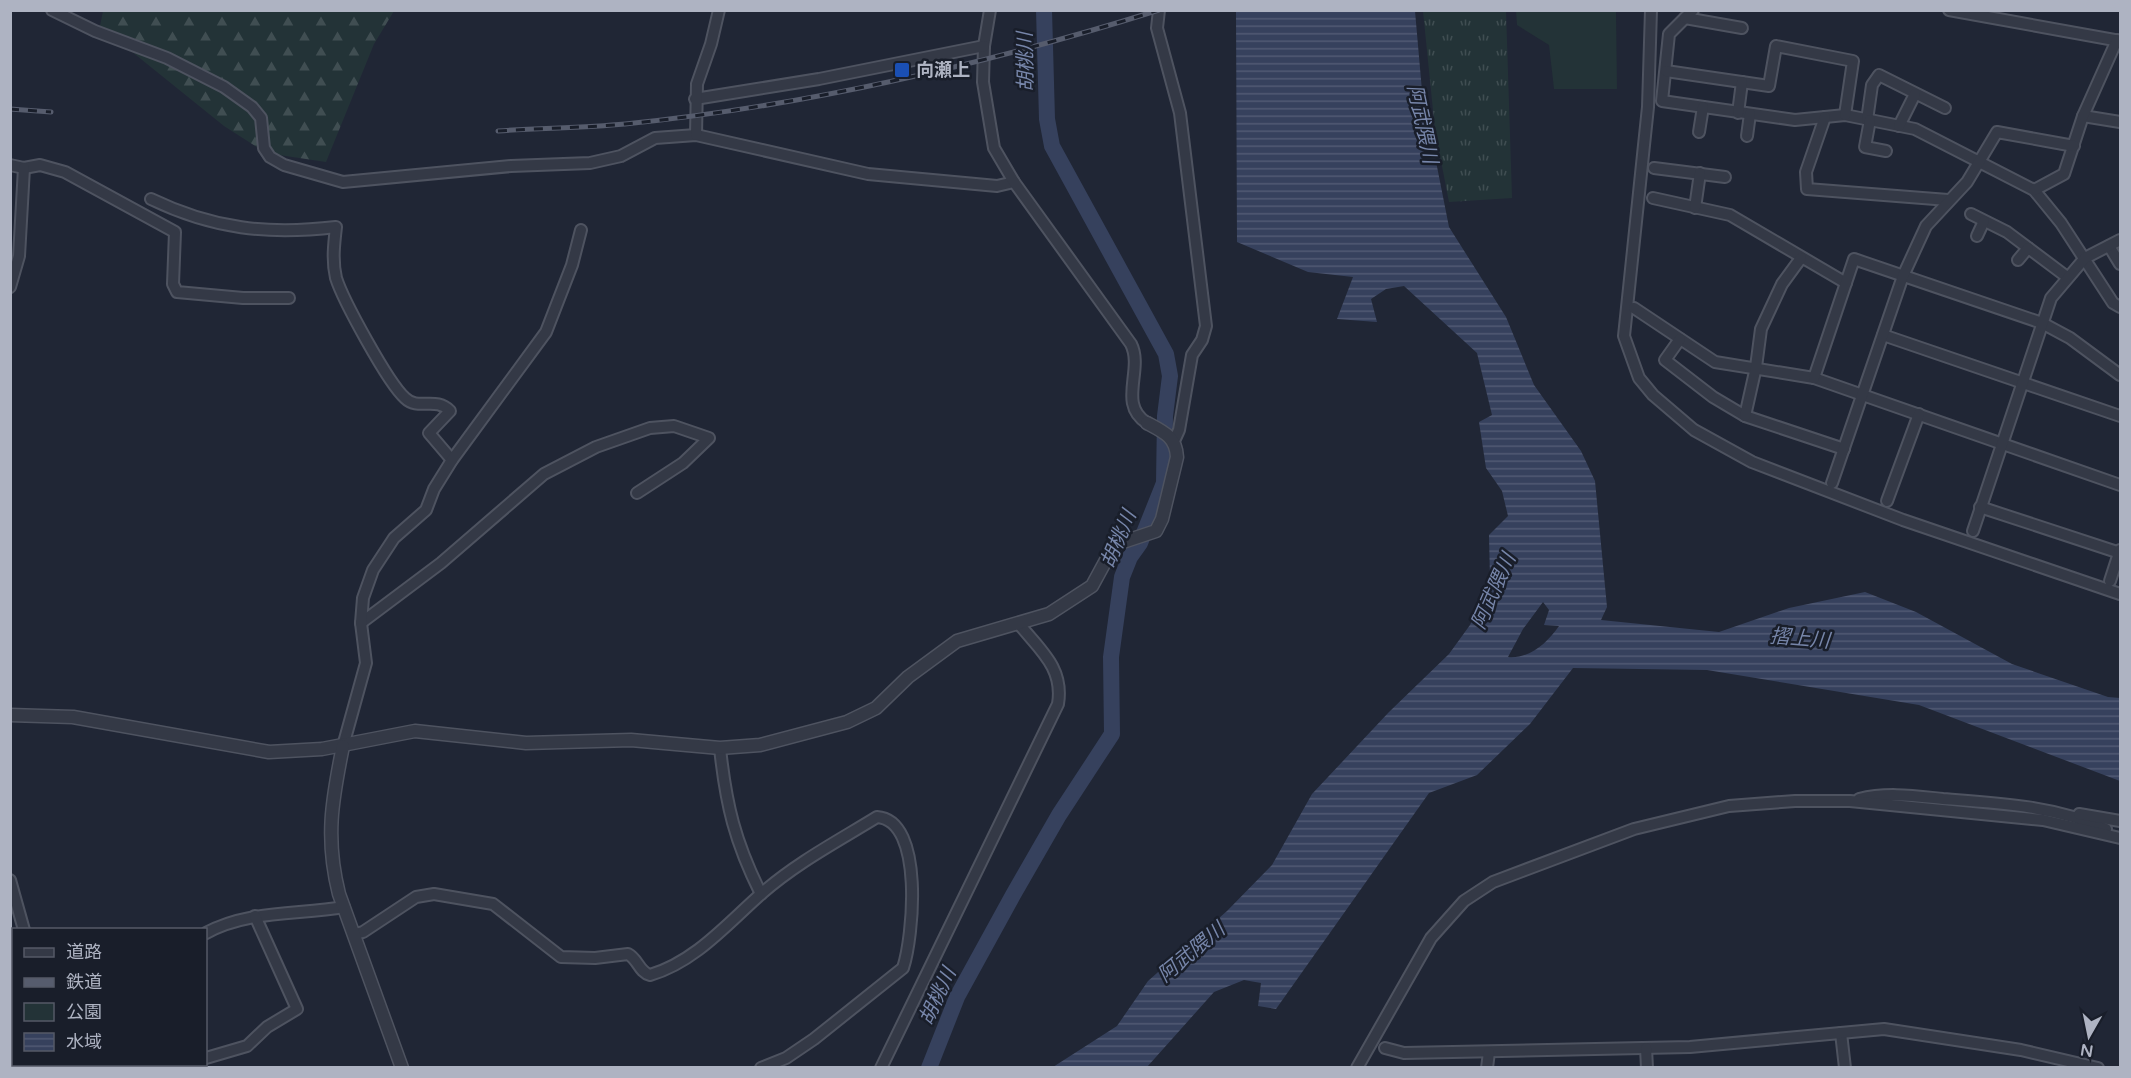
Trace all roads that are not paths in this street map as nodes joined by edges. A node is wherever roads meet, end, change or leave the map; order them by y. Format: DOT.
graph roads {
  1 [pos="52,10"];
  2 [pos="719,10"];
  3 [pos="990,10"];
  4 [pos="1159,10"];
  5 [pos="1651,10"];
  6 [pos="1949,10"];
  7 [pos="2017,10"];
  8 [pos="1689,14"];
  9 [pos="2014,22"];
  10 [pos="1742,28"];
  11 [pos="2119,40"];
  12 [pos="984,46"];
  13 [pos="1666,70"];
  14 [pos="1742,82"];
  15 [pos="1915,94"];
  16 [pos="695,99"];
  17 [pos="1703,107"];
  18 [pos="1945,108"];
  19 [pos="1737,113"];
  20 [pos="1750,114"];
  21 [pos="1845,115"];
  22 [pos="2083,116"];
  23 [pos="1825,117"];
  24 [pos="1868,120"];
  25 [pos="2121,122"];
  26 [pos="1899,126"];
  27 [pos="1699,132"];
  28 [pos="696,135"];
  29 [pos="1747,136"];
  30 [pos="2074,146"];
  31 [pos="1886,151"];
  32 [pos="1979,161"];
  33 [pos="10,165"];
  34 [pos="24,168"];
  35 [pos="1654,168"];
  36 [pos="1700,173"];
  37 [pos="1725,177"];
  38 [pos="1014,182"];
  39 [pos="2034,190"];
  40 [pos="1653,198"];
  41 [pos="151,199"];
  42 [pos="1948,200"];
  43 [pos="1695,208"];
  44 [pos="1971,214"];
  45 [pos="1984,221"];
  46 [pos="581,230"];
  47 [pos="1977,236"];
  48 [pos="2121,240"];
  49 [pos="2109,246"];
  50 [pos="2028,248"];
  51 [pos="1802,258"];
  52 [pos="2085,258"];
  53 [pos="2018,260"];
  54 [pos="2121,264"];
  55 [pos="1903,276"];
  56 [pos="2067,277"];
  57 [pos="1846,283"];
  58 [pos="10,287"];
  59 [pos="289,298"];
  60 [pos="2121,307"];
  61 [pos="1634,308"];
  62 [pos="2042,323"];
  63 [pos="1883,335"];
  64 [pos="1680,339"];
  65 [pos="1756,367"];
  66 [pos="2121,375"];
  67 [pos="1814,378"];
  68 [pos="2022,383"];
  69 [pos="1862,396"];
  70 [pos="1918,414"];
  71 [pos="1745,416"];
  72 [pos="2121,416"];
  73 [pos="1152,425"];
  74 [pos="1171,438"];
  75 [pos="2001,443"];
  76 [pos="1844,449"];
  77 [pos="452,460"];
  78 [pos="1832,483"];
  79 [pos="2121,485"];
  80 [pos="637,493"];
  81 [pos="1887,501"];
  82 [pos="1980,507"];
  83 [pos="1973,531"];
  84 [pos="2120,552"];
  85 [pos="2110,581"];
  86 [pos="2121,594"];
  87 [pos="362,623"];
  88 [pos="1019,624"];
  89 [pos="10,715"];
  90 [pos="343,746"];
  91 [pos="720,748"];
  92 [pos="1850,801"];
  93 [pos="2064,813"];
  94 [pos="2121,821"];
  95 [pos="2121,836"];
  96 [pos="10,880"];
  97 [pos="761,894"];
  98 [pos="344,907"];
  99 [pos="255,916"];
  100 [pos="23,928"];
  101 [pos="207,933"];
  102 [pos="355,934"];
  103 [pos="1841,1033"];
  104 [pos="1385,1048"];
  105 [pos="1646,1048"];
  106 [pos="1489,1052"];
  107 [pos="207,1058"];
  108 [pos="402,1068"];
  109 [pos="761,1068"];
  110 [pos="880,1068"];
  111 [pos="1357,1068"];
  112 [pos="1487,1068"];
  113 [pos="1647,1068"];
  114 [pos="1845,1068"];
  115 [pos="2098,1068"];
  1 -- 28 [label="street"];
  2 -- 16 [label="street"];
  3 -- 12 [label="street"];
  4 -- 74 [label="street"];
  5 -- 86 [label="street"];
  6 -- 9 [label="street"];
  7 -- 9 [label="street"];
  8 -- 10 [label="street"];
  8 -- 13 [label="street"];
  9 -- 11 [label="street"];
  11 -- 22 [label="street"];
  12 -- 16 [label="street"];
  12 -- 38 [label="street"];
  13 -- 14 [label="street"];
  13 -- 17 [label="street"];
  14 -- 19 [label="street"];
  14 -- 21 [label="street"];
  15 -- 18 [label="street"];
  15 -- 24 [label="street"];
  15 -- 26 [label="street"];
  16 -- 28 [label="street"];
  17 -- 19 [label="street"];
  17 -- 27 [label="street"];
  19 -- 20 [label="street"];
  20 -- 23 [label="street"];
  20 -- 29 [label="street"];
  21 -- 23 [label="street"];
  21 -- 24 [label="street"];
  22 -- 25 [label="street"];
  22 -- 30 [label="street"];
  23 -- 42 [label="street"];
  24 -- 26 [label="street"];
  24 -- 31 [label="street"];
  26 -- 32 [label="street"];
  28 -- 38 [label="street"];
  30 -- 32 [label="street"];
  30 -- 39 [label="street"];
  32 -- 39 [label="street"];
  32 -- 42 [label="street"];
  33 -- 34 [label="street"];
  34 -- 58 [label="street"];
  34 -- 59 [label="street"];
  35 -- 36 [label="street"];
  36 -- 37 [label="street"];
  36 -- 43 [label="street"];
  38 -- 73 [label="street"];
  39 -- 52 [label="street"];
  40 -- 43 [label="street"];
  41 -- 77 [label="street"];
  42 -- 55 [label="street"];
  43 -- 51 [label="street"];
  44 -- 45 [label="street"];
  45 -- 47 [label="street"];
  45 -- 50 [label="street"];
  46 -- 77 [label="street"];
  48 -- 49 [label="street"];
  49 -- 52 [label="street"];
  49 -- 54 [label="street"];
  50 -- 53 [label="street"];
  50 -- 56 [label="street"];
  51 -- 57 [label="street"];
  51 -- 65 [label="street"];
  52 -- 56 [label="street"];
  52 -- 60 [label="street"];
  55 -- 57 [label="street"];
  55 -- 62 [label="street"];
  55 -- 63 [label="street"];
  56 -- 62 [label="street"];
  57 -- 67 [label="street"];
  61 -- 64 [label="street"];
  62 -- 66 [label="street"];
  62 -- 68 [label="street"];
  63 -- 68 [label="street"];
  63 -- 69 [label="street"];
  64 -- 65 [label="street"];
  64 -- 71 [label="street"];
  65 -- 67 [label="street"];
  65 -- 71 [label="street"];
  67 -- 69 [label="street"];
  68 -- 72 [label="street"];
  68 -- 75 [label="street"];
  69 -- 70 [label="street"];
  69 -- 76 [label="street"];
  70 -- 75 [label="street"];
  70 -- 81 [label="street"];
  71 -- 76 [label="street"];
  73 -- 74 [label="street"];
  74 -- 88 [label="street"];
  75 -- 79 [label="street"];
  75 -- 82 [label="street"];
  76 -- 78 [label="street"];
  77 -- 87 [label="street"];
  80 -- 87 [label="street"];
  82 -- 83 [label="street"];
  82 -- 84 [label="street"];
  84 -- 85 [label="street"];
  87 -- 90 [label="street"];
  88 -- 91 [label="street"];
  88 -- 110 [label="street"];
  89 -- 90 [label="street"];
  90 -- 91 [label="street"];
  90 -- 98 [label="street"];
  91 -- 97 [label="street"];
  92 -- 93 [label="street"];
  92 -- 95 [label="street"];
  92 -- 111 [label="street"];
  93 -- 94 [label="street"];
  93 -- 95 [label="street"];
  96 -- 100 [label="street"];
  97 -- 102 [label="street"];
  97 -- 109 [label="street"];
  98 -- 99 [label="street"];
  98 -- 102 [label="street"];
  99 -- 101 [label="street"];
  99 -- 107 [label="street"];
  102 -- 108 [label="street"];
  103 -- 105 [label="street"];
  103 -- 114 [label="street"];
  103 -- 115 [label="street"];
  104 -- 106 [label="street"];
  105 -- 106 [label="street"];
  105 -- 113 [label="street"];
  106 -- 112 [label="street"];
}
